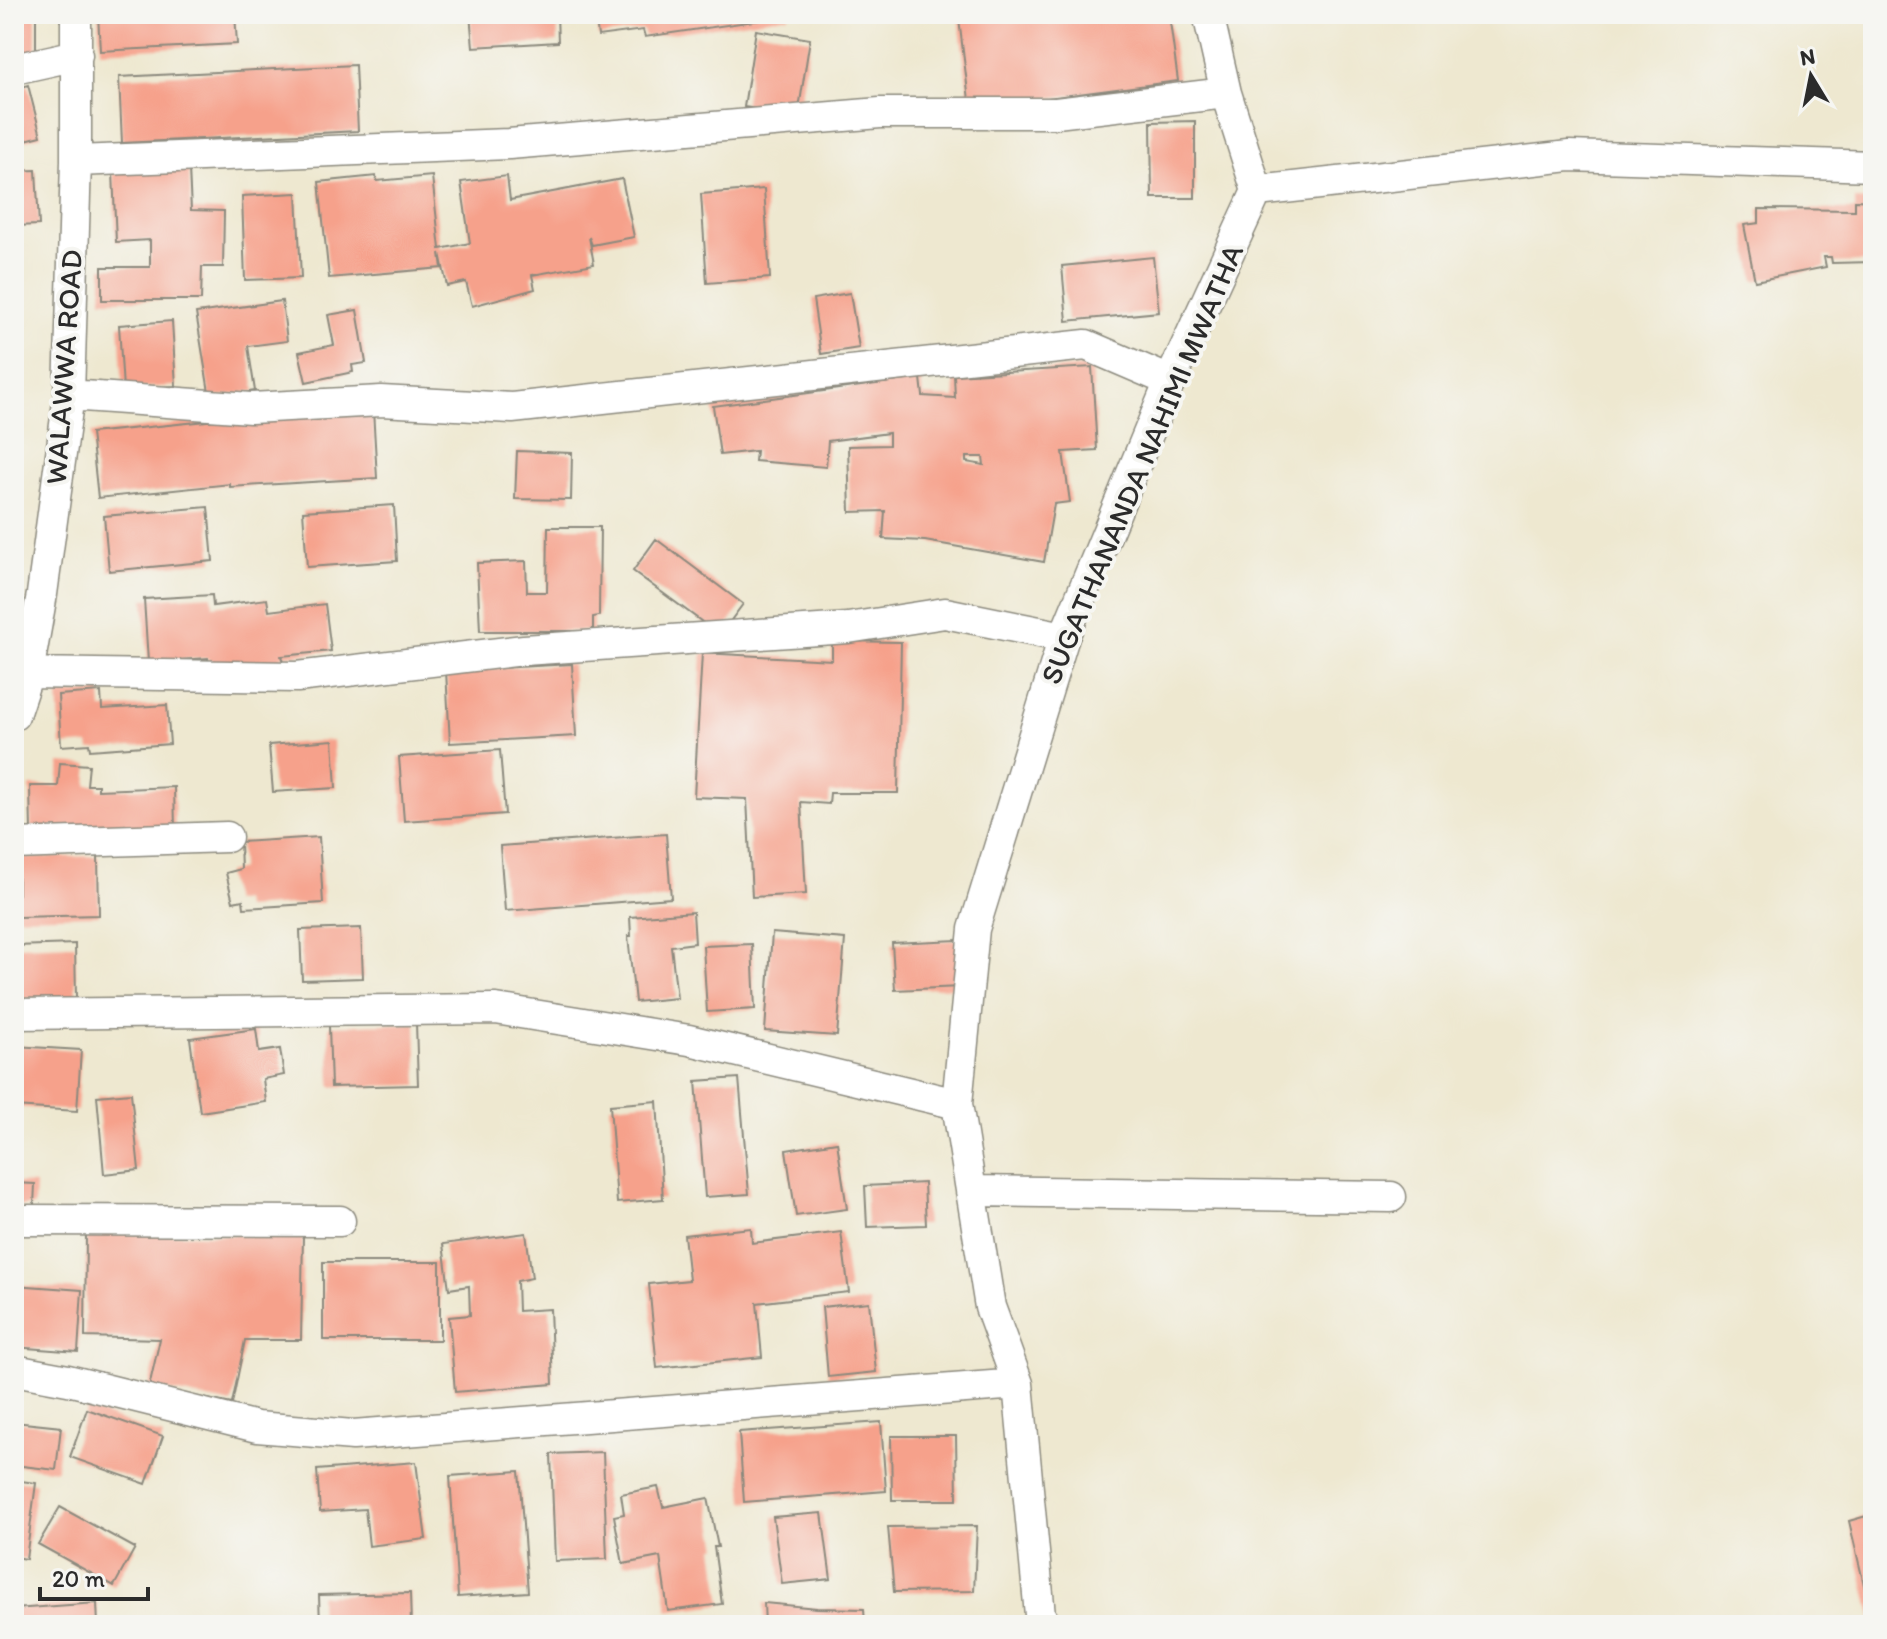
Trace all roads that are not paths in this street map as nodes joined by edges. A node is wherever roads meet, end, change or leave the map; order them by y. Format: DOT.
graph roads {
  1 [pos="76,14"];
  2 [pos="1208,14"];
  3 [pos="77,55"];
  4 [pos="14,69"];
  5 [pos="1226,93"];
  6 [pos="76,161"];
  7 [pos="1873,166"];
  8 [pos="1257,191"];
  9 [pos="1170,381"];
  10 [pos="69,395"];
  11 [pos="28,594"];
  12 [pos="1064,637"];
  13 [pos="28,673"];
  14 [pos="14,715"];
  15 [pos="227,837"];
  16 [pos="14,844"];
  17 [pos="14,1014"];
  18 [pos="957,1104"];
  19 [pos="971,1191"];
  20 [pos="1391,1197"];
  21 [pos="14,1220"];
  22 [pos="340,1221"];
  23 [pos="14,1370"];
  24 [pos="1018,1384"];
  25 [pos="1046,1625"];
  1 -- 3 [label="street, WALAWWA ROAD"];
  2 -- 5 [label="street"];
  3 -- 4 [label="street"];
  3 -- 6 [label="street, WALAWWA ROAD"];
  5 -- 6 [label="street"];
  5 -- 8 [label="street"];
  6 -- 10 [label="street, WALAWWA ROAD"];
  7 -- 8 [label="street"];
  8 -- 9 [label="street, SUGATHANANDA NAHIMI MWATHA"];
  9 -- 10 [label="street"];
  9 -- 12 [label="street, SUGATHANANDA NAHIMI MWATHA"];
  10 -- 11 [label="street, WALAWWA ROAD"];
  11 -- 13 [label="street, WALAWWA ROAD"];
  12 -- 13 [label="street"];
  12 -- 18 [label="street, SUGATHANANDA NAHIMI MWATHA"];
  13 -- 14 [label="street, WALAWWA ROAD"];
  15 -- 16 [label="street"];
  17 -- 18 [label="street"];
  18 -- 19 [label="street, SUGATHANANDA NAHIMI MWATHA"];
  19 -- 20 [label="street"];
  19 -- 24 [label="street, SUGATHANANDA NAHIMI MWATHA"];
  21 -- 22 [label="street"];
  23 -- 24 [label="street"];
  24 -- 25 [label="street, SUGATHANANDA NAHIMI MWATHA"];
}
